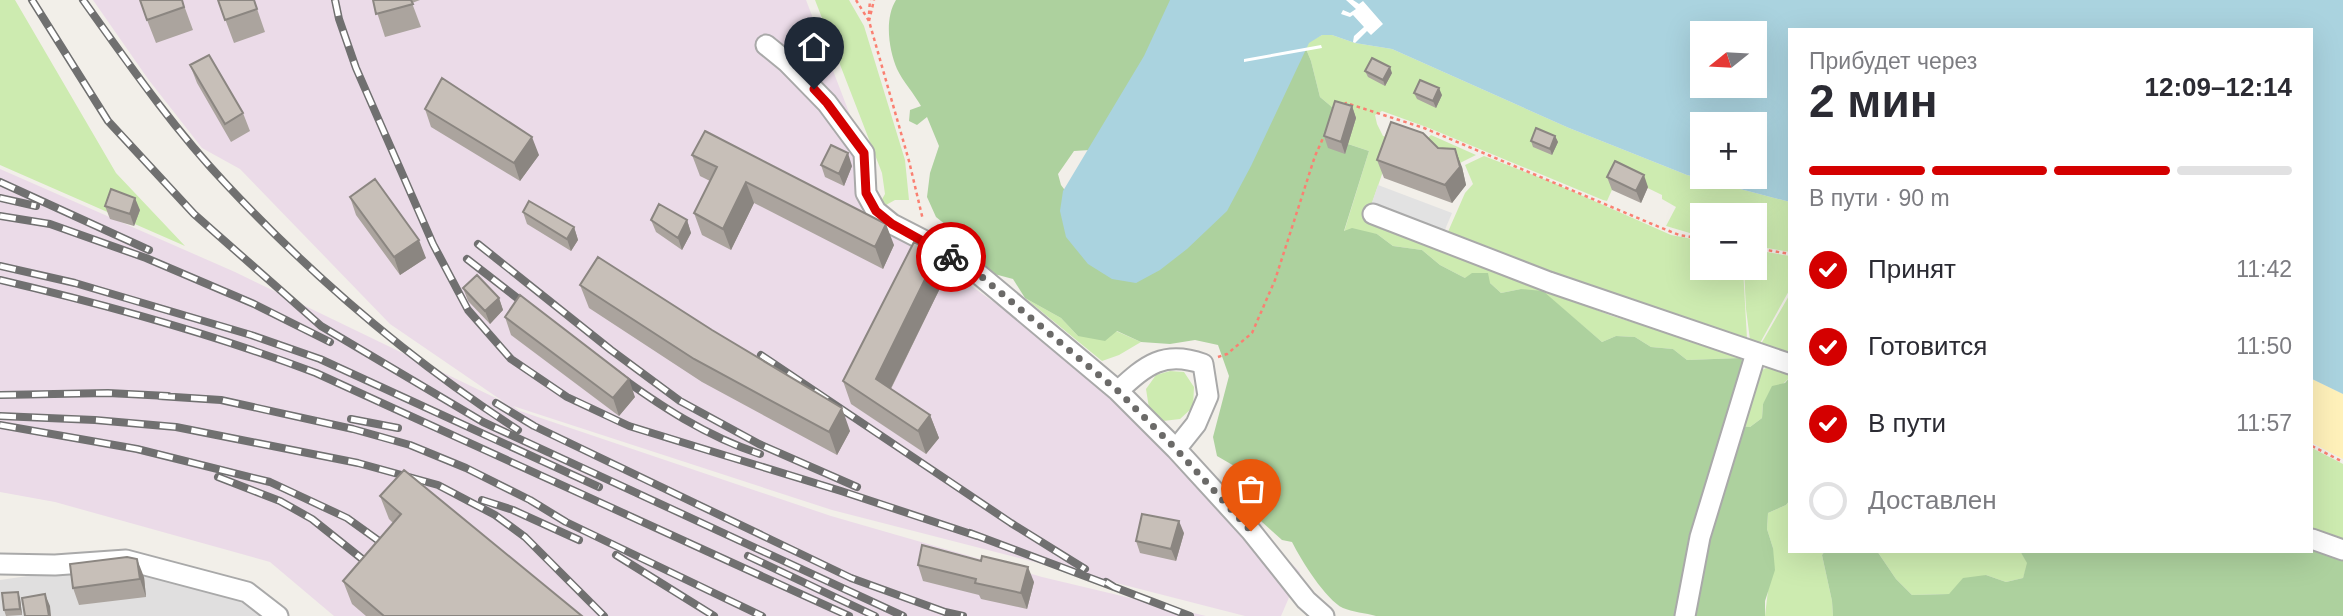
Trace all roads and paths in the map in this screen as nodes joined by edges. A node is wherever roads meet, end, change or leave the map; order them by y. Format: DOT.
graph roads {
  1 [pos="856,0"];
  2 [pos="872,0"];
  3 [pos="869,21"];
  4 [pos="766,45"];
  5 [pos="1337,108"];
  6 [pos="1326,132"];
  7 [pos="1373,214"];
  8 [pos="1690,236"];
  9 [pos="929,243"];
  10 [pos="1767,250"];
  11 [pos="1788,254"];
  12 [pos="1756,353"];
  13 [pos="1788,362"];
  14 [pos="1203,364"];
  15 [pos="1118,391"];
  16 [pos="2313,447"];
  17 [pos="1176,449"];
  18 [pos="2343,462"];
  19 [pos="2313,538"];
  20 [pos="2343,550"];
  21 [pos="0,564"];
  22 [pos="278,616"];
  23 [pos="1324,616"];
  24 [pos="1685,616"];
  1 -- 3 [label="path"];
  2 -- 3 [label="path"];
  3 -- 9 [label="path"];
  4 -- 9 [label="street"];
  5 -- 8 [label="path"];
  6 -- 14 [label="path"];
  7 -- 12 [label="street"];
  9 -- 15 [label="street"];
  10 -- 11 [label="path"];
  12 -- 13 [label="street"];
  12 -- 24 [label="street"];
  14 -- 15 [label="street"];
  14 -- 17 [label="street"];
  15 -- 17 [label="street"];
  16 -- 18 [label="path"];
  17 -- 23 [label="street"];
  19 -- 20 [label="street"];
  21 -- 22 [label="street"];
}
